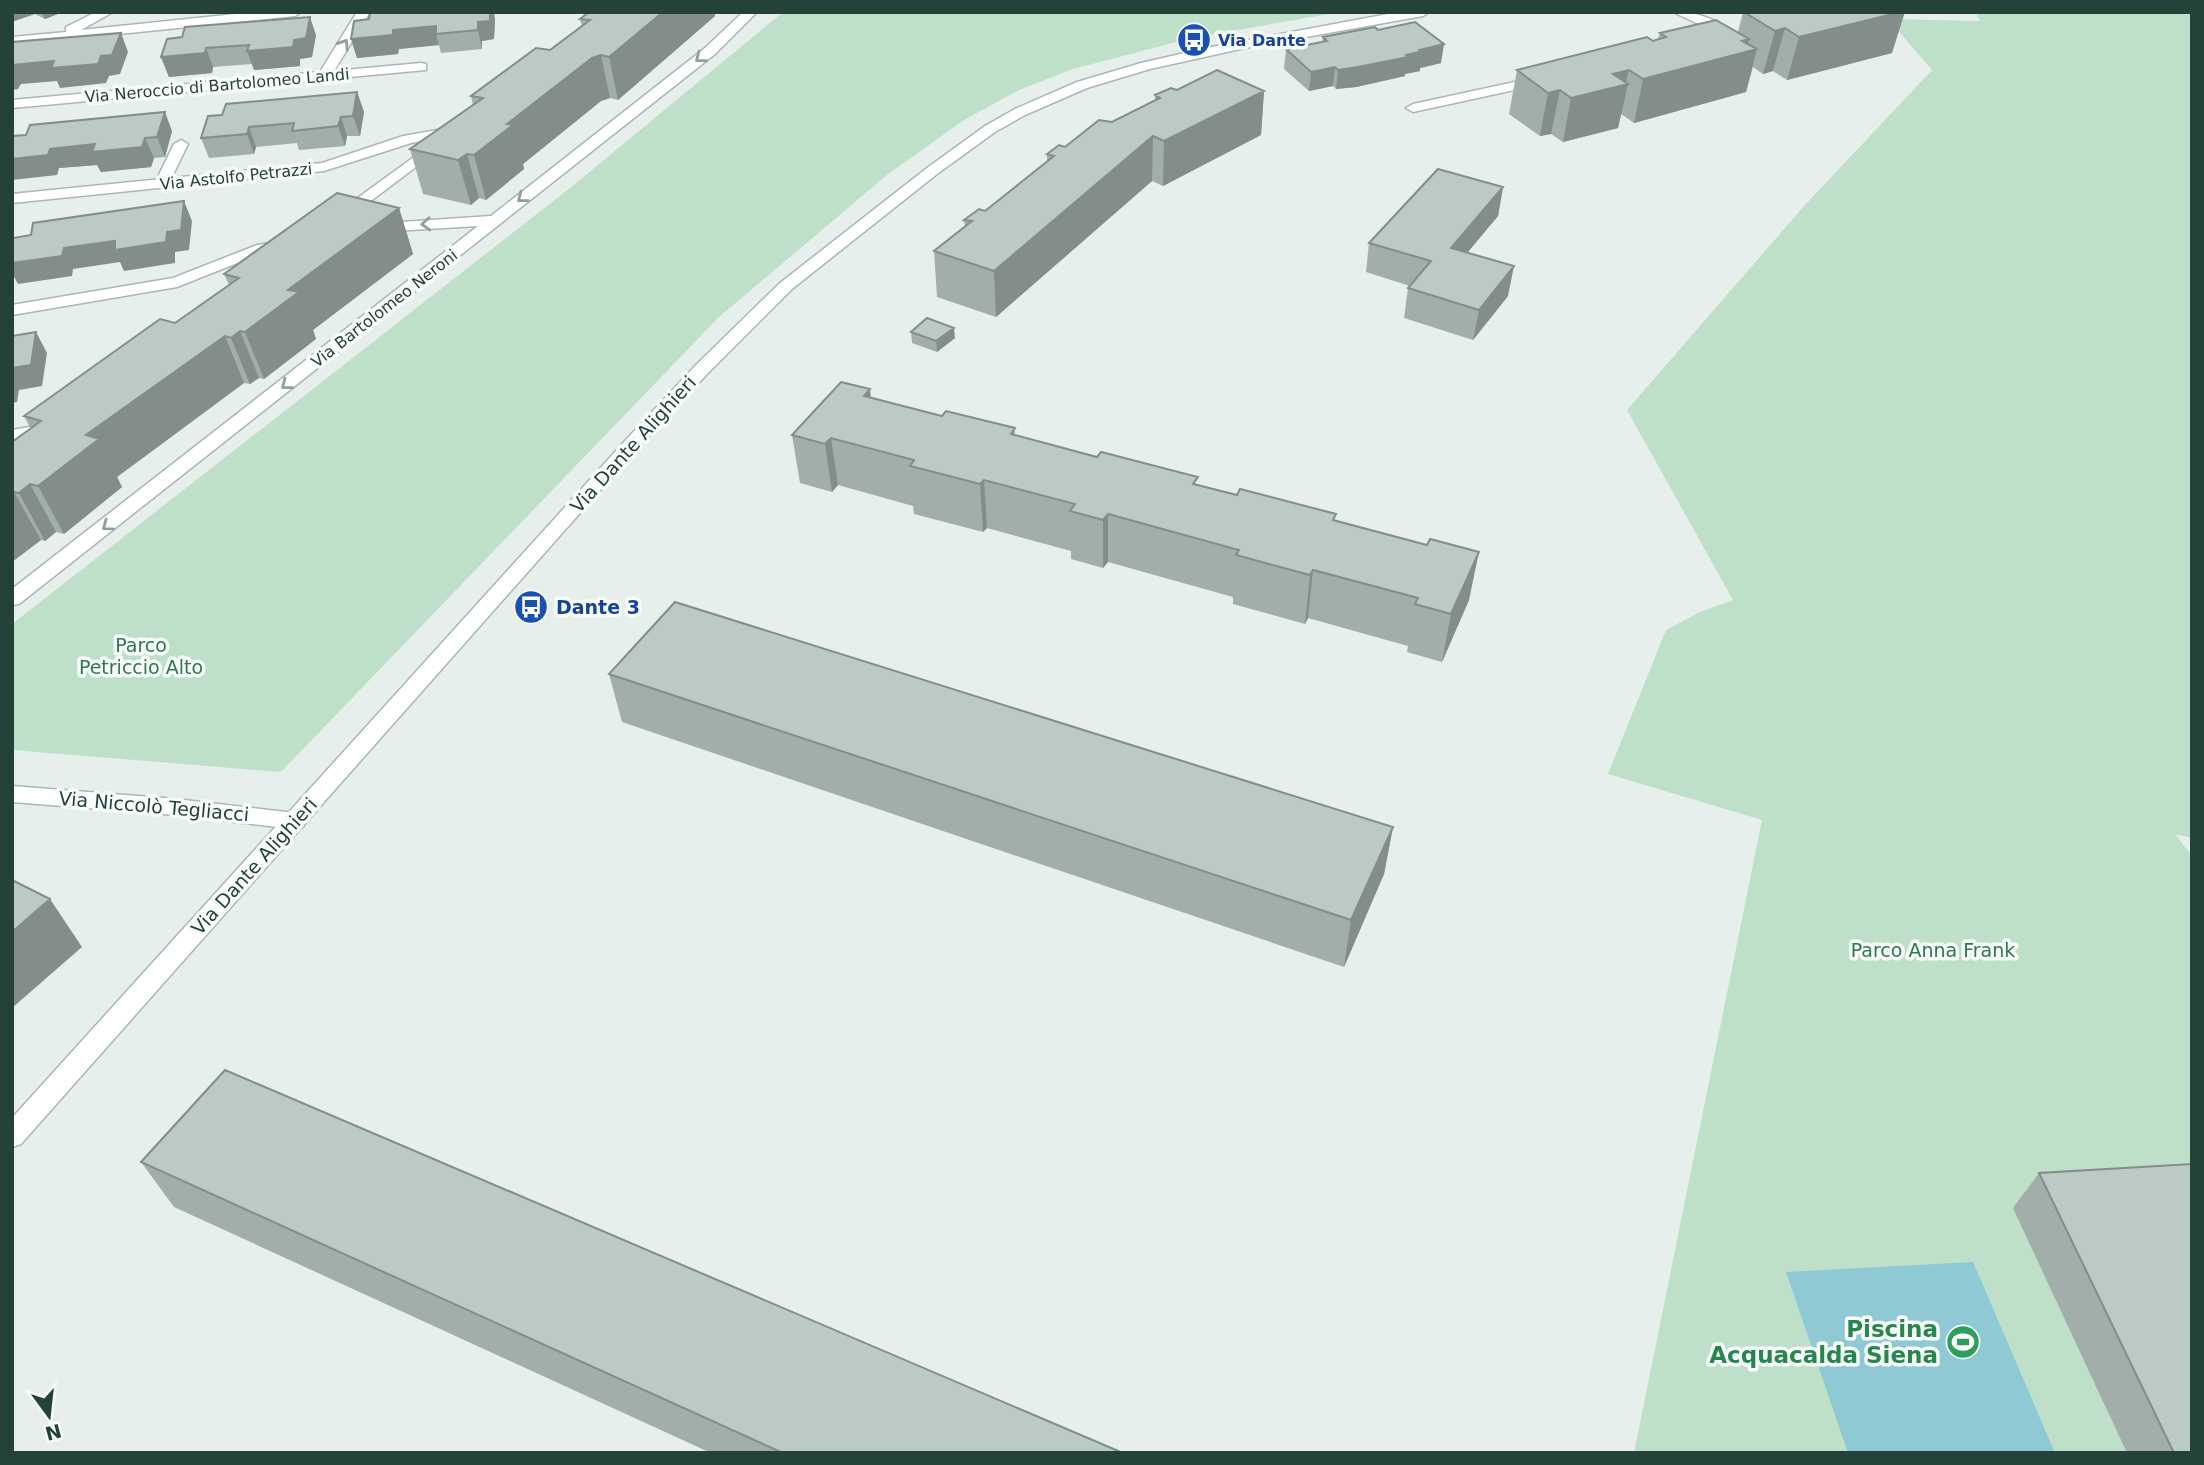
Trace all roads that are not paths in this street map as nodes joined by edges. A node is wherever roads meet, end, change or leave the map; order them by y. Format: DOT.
graph roads {
  1 [pos="107,12"];
  2 [pos="295,12"];
  3 [pos="365,12"];
  4 [pos="751,12"];
  5 [pos="1423,12"];
  6 [pos="1679,12"];
  7 [pos="61,36"];
  8 [pos="12,41"];
  9 [pos="1705,44"];
  10 [pos="421,67"];
  11 [pos="324,76"];
  12 [pos="1559,76"];
  13 [pos="12,104"];
  14 [pos="1413,108"];
  15 [pos="181,144"];
  16 [pos="162,184"];
  17 [pos="12,199"];
  18 [pos="494,220"];
  19 [pos="281,261"];
  20 [pos="12,310"];
  21 [pos="59,424"];
  22 [pos="17,443"];
  23 [pos="12,599"];
  24 [pos="12,794"];
  25 [pos="295,821"];
  26 [pos="12,1136"];
  1 -- 7 [label="street"];
  2 -- 7 [label="street"];
  11 -- 3 [label="street, one-way"];
  4 -- 18 [label="street, Via Bartolomeo Neroni, one-way"];
  5 -- 25 [label="street, Via Dante Alighieri"];
  6 -- 9 [label="street"];
  7 -- 8 [label="street"];
  10 -- 11 [label="street, Via Neroccio di Bartolomeo Landi"];
  11 -- 13 [label="street, Via Neroccio di Bartolomeo Landi"];
  12 -- 14 [label="street"];
  15 -- 16 [label="street"];
  16 -- 17 [label="street, Via Astolfo Petrazzi"];
  18 -- 16 [label="street, Via Astolfo Petrazzi, one-way"];
  18 -- 23 [label="street, Via Bartolomeo Neroni, one-way"];
  19 -- 20 [label="street"];
  21 -- 22 [label="street"];
  24 -- 25 [label="street, Via Niccolò Tegliacci"];
  25 -- 26 [label="street, Via Dante Alighieri"];
}
